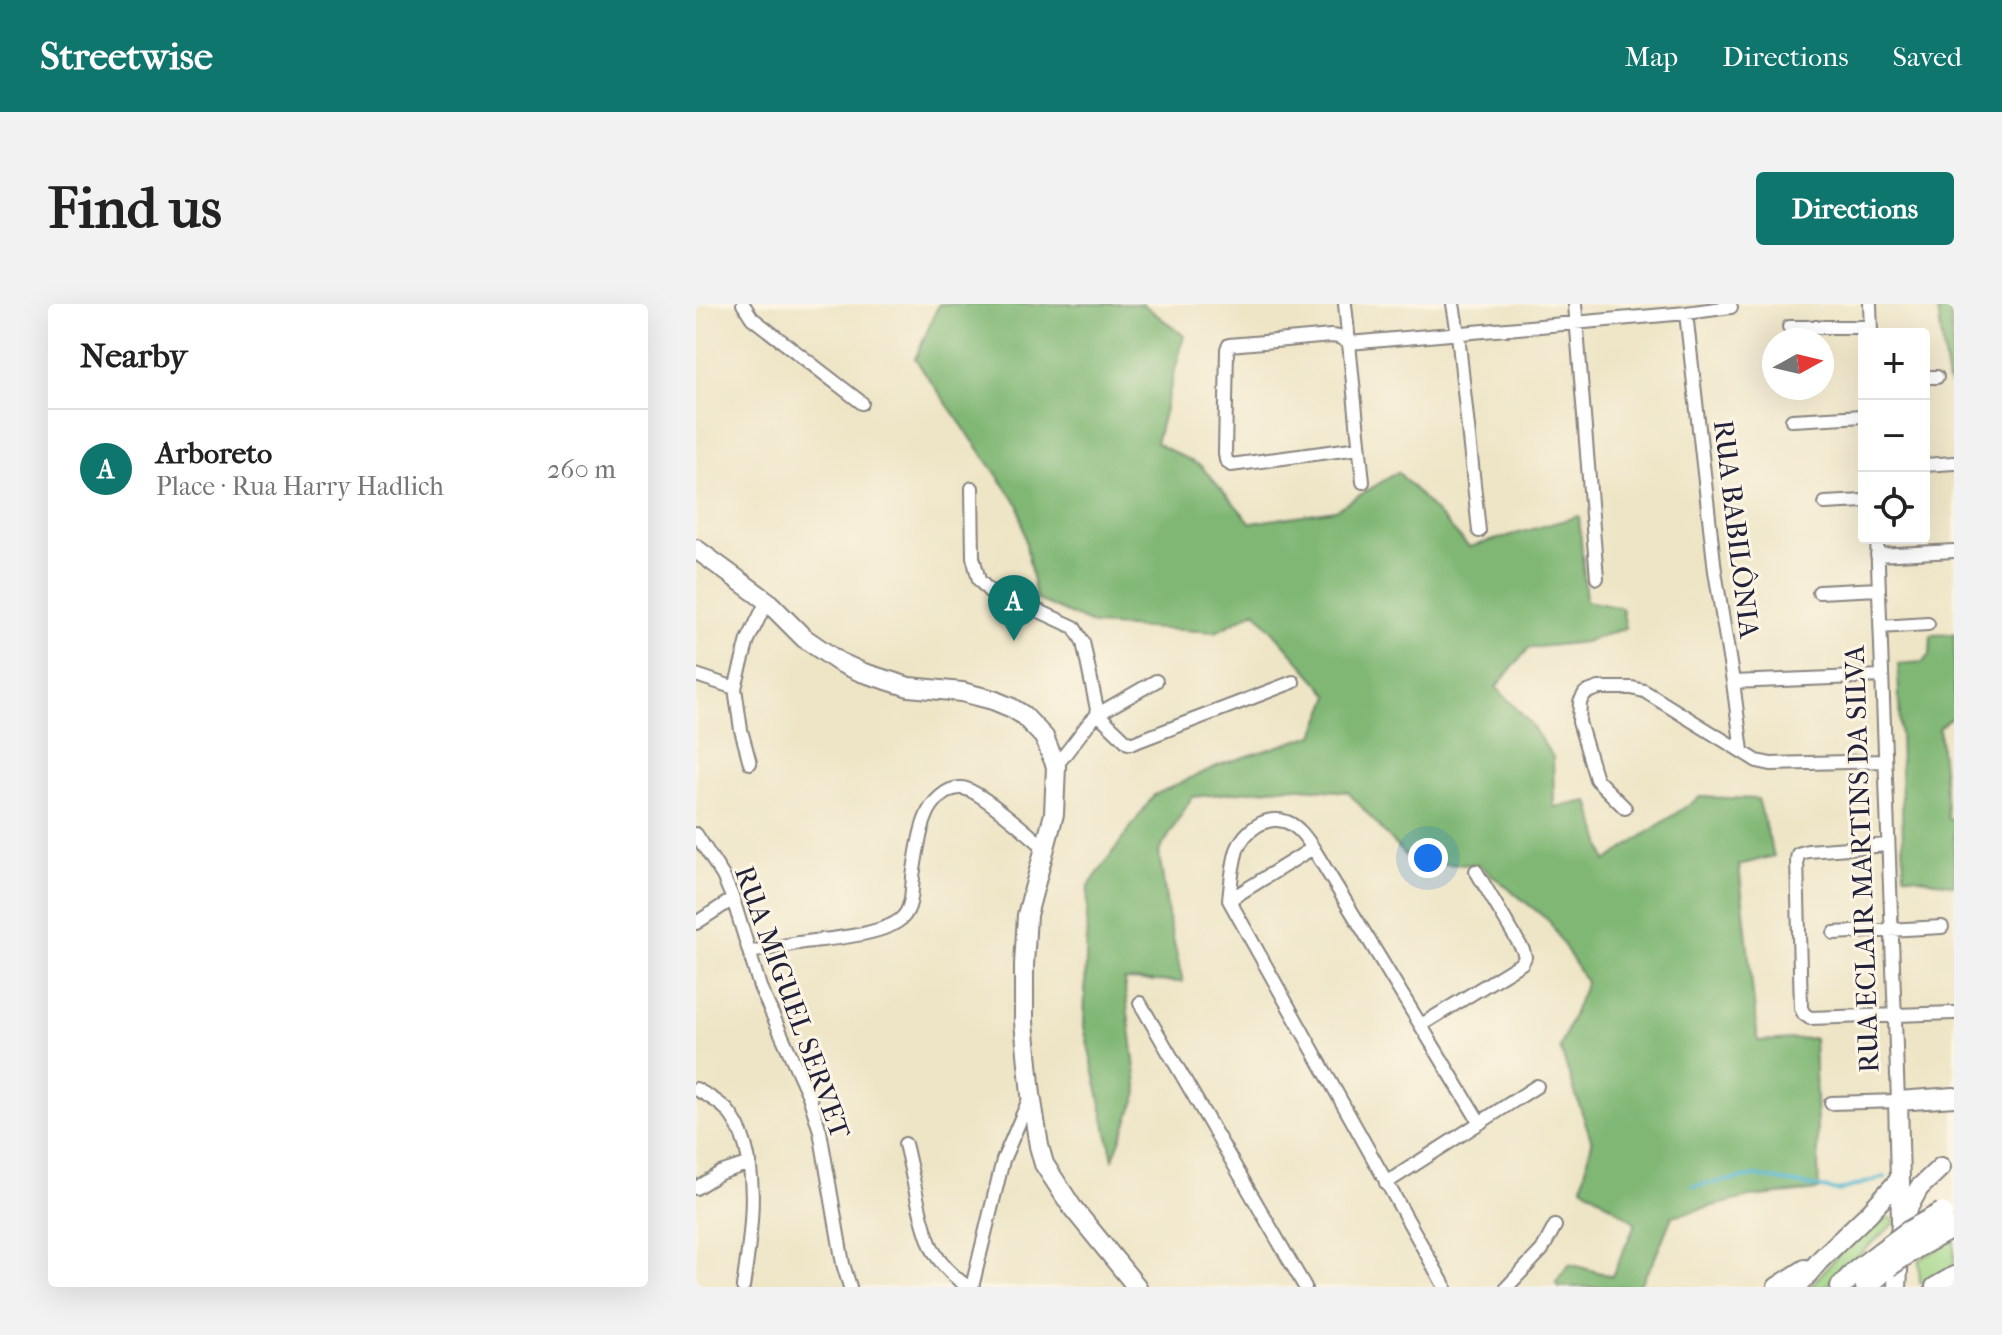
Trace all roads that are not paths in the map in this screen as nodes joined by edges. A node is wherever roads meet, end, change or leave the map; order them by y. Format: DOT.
graph roads {
  1 [pos="743,304"];
  2 [pos="1345,304"];
  3 [pos="1453,304"];
  4 [pos="1575,304"];
  5 [pos="1870,304"];
  6 [pos="1731,307"];
  7 [pos="1686,313"];
  8 [pos="1577,322"];
  9 [pos="1789,327"];
  10 [pos="1871,328"];
  11 [pos="1858,330"];
  12 [pos="1458,334"];
  13 [pos="1349,343"];
  14 [pos="862,403"];
  15 [pos="1858,416"];
  16 [pos="1792,420"];
  17 [pos="1359,448"];
  18 [pos="1954,463"];
  19 [pos="1930,465"];
  20 [pos="1363,482"];
  21 [pos="972,488"];
  22 [pos="1858,501"];
  23 [pos="1825,503"];
  24 [pos="1479,531"];
  25 [pos="1877,544"];
  26 [pos="696,549"];
  27 [pos="1954,551"];
  28 [pos="1877,555"];
  29 [pos="1597,578"];
  30 [pos="1878,589"];
  31 [pos="1819,592"];
  32 [pos="767,601"];
  33 [pos="1928,624"];
  34 [pos="1880,627"];
  35 [pos="696,675"];
  36 [pos="1882,676"];
  37 [pos="1156,681"];
  38 [pos="1293,682"];
  39 [pos="1733,682"];
  40 [pos="735,688"];
  41 [pos="1098,714"];
  42 [pos="1742,751"];
  43 [pos="1884,761"];
  44 [pos="750,763"];
  45 [pos="1056,766"];
  46 [pos="1625,808"];
  47 [pos="696,834"];
  48 [pos="1888,845"];
  49 [pos="1045,848"];
  50 [pos="1313,848"];
  51 [pos="711,855"];
  52 [pos="696,858"];
  53 [pos="1476,871"];
  54 [pos="733,899"];
  55 [pos="1229,900"];
  56 [pos="696,923"];
  57 [pos="1942,927"];
  58 [pos="1891,930"];
  59 [pos="1834,933"];
  60 [pos="750,952"];
  61 [pos="1140,1003"];
  62 [pos="1954,1013"];
  63 [pos="1894,1015"];
  64 [pos="1421,1025"];
  65 [pos="1537,1086"];
  66 [pos="696,1089"];
  67 [pos="1031,1095"];
  68 [pos="1954,1097"];
  69 [pos="1898,1101"];
  70 [pos="1831,1103"];
  71 [pos="1480,1123"];
  72 [pos="905,1144"];
  73 [pos="750,1163"];
  74 [pos="1948,1165"];
  75 [pos="1900,1179"];
  76 [pos="1386,1183"];
  77 [pos="696,1188"];
  78 [pos="1869,1213"];
  79 [pos="1901,1216"];
  80 [pos="1950,1219"];
  81 [pos="1555,1226"];
  82 [pos="1821,1259"];
  83 [pos="1885,1259"];
  84 [pos="1954,1276"];
  85 [pos="743,1287"];
  86 [pos="850,1287"];
  87 [pos="970,1287"];
  88 [pos="1137,1287"];
  89 [pos="1305,1287"];
  90 [pos="1445,1287"];
  91 [pos="1507,1287"];
  92 [pos="1777,1287"];
  93 [pos="1797,1287"];
  94 [pos="1841,1287"];
  95 [pos="1866,1287"];
  96 [pos="1897,1287"];
  97 [pos="1935,1287"];
  1 -- 14 [label="street"];
  2 -- 13 [label="street"];
  3 -- 12 [label="street"];
  4 -- 8 [label="street"];
  5 -- 10 [label="street"];
  6 -- 7 [label="street"];
  7 -- 8 [label="street"];
  7 -- 39 [label="street, RUA BABILÔNIA"];
  8 -- 12 [label="street"];
  8 -- 29 [label="street"];
  9 -- 11 [label="street"];
  12 -- 13 [label="street"];
  12 -- 24 [label="street"];
  13 -- 17 [label="street"];
  13 -- 17 [label="street"];
  15 -- 16 [label="street"];
  17 -- 20 [label="street"];
  18 -- 19 [label="street"];
  21 -- 41 [label="street"];
  22 -- 23 [label="street"];
  25 -- 28 [label="street, RUA ECLAIR MARTINS DA SILVA"];
  26 -- 32 [label="street"];
  27 -- 28 [label="street"];
  28 -- 30 [label="street, RUA ECLAIR MARTINS DA SILVA"];
  30 -- 31 [label="street"];
  30 -- 34 [label="street, RUA ECLAIR MARTINS DA SILVA"];
  32 -- 40 [label="street"];
  32 -- 45 [label="street"];
  33 -- 34 [label="street"];
  34 -- 36 [label="street, RUA ECLAIR MARTINS DA SILVA"];
  35 -- 40 [label="street"];
  36 -- 39 [label="street"];
  36 -- 43 [label="street, RUA ECLAIR MARTINS DA SILVA"];
  37 -- 41 [label="street"];
  38 -- 41 [label="street"];
  39 -- 42 [label="street, RUA BABILÔNIA"];
  40 -- 44 [label="street"];
  41 -- 45 [label="street"];
  42 -- 43 [label="street"];
  42 -- 46 [label="street"];
  43 -- 48 [label="street, RUA ECLAIR MARTINS DA SILVA"];
  45 -- 49 [label="street"];
  47 -- 51 [label="street, RUA MIGUEL SERVET"];
  48 -- 58 [label="street, RUA ECLAIR MARTINS DA SILVA"];
  48 -- 63 [label="street"];
  49 -- 60 [label="street"];
  49 -- 67 [label="street"];
  50 -- 55 [label="street"];
  50 -- 55 [label="street"];
  50 -- 64 [label="street"];
  51 -- 52 [label="street"];
  51 -- 54 [label="street, RUA MIGUEL SERVET"];
  53 -- 64 [label="street"];
  54 -- 56 [label="street"];
  54 -- 60 [label="street, RUA MIGUEL SERVET"];
  55 -- 76 [label="street"];
  57 -- 58 [label="street"];
  58 -- 59 [label="street"];
  58 -- 63 [label="street, RUA ECLAIR MARTINS DA SILVA"];
  60 -- 86 [label="street, RUA MIGUEL SERVET"];
  61 -- 89 [label="street"];
  62 -- 63 [label="street"];
  63 -- 69 [label="street, RUA ECLAIR MARTINS DA SILVA"];
  64 -- 71 [label="street"];
  65 -- 71 [label="street"];
  66 -- 73 [label="street"];
  67 -- 87 [label="street"];
  67 -- 88 [label="street"];
  68 -- 69 [label="street"];
  69 -- 70 [label="street"];
  69 -- 75 [label="street, RUA ECLAIR MARTINS DA SILVA"];
  71 -- 76 [label="street"];
  72 -- 87 [label="street"];
  73 -- 77 [label="street"];
  73 -- 85 [label="street"];
  74 -- 75 [label="street"];
  74 -- 79 [label="street"];
  75 -- 78 [label="street"];
  75 -- 79 [label="street, RUA ECLAIR MARTINS DA SILVA"];
  76 -- 90 [label="street"];
  78 -- 79 [label="street"];
  78 -- 82 [label="street"];
  79 -- 96 [label="street, RUA ECLAIR MARTINS DA SILVA"];
  80 -- 83 [label="main road, bridge"];
  81 -- 91 [label="street"];
  82 -- 92 [label="street"];
  82 -- 93 [label="street"];
  83 -- 94 [label="main road"];
  83 -- 95 [label="main road"];
  84 -- 97 [label="street"];
}
